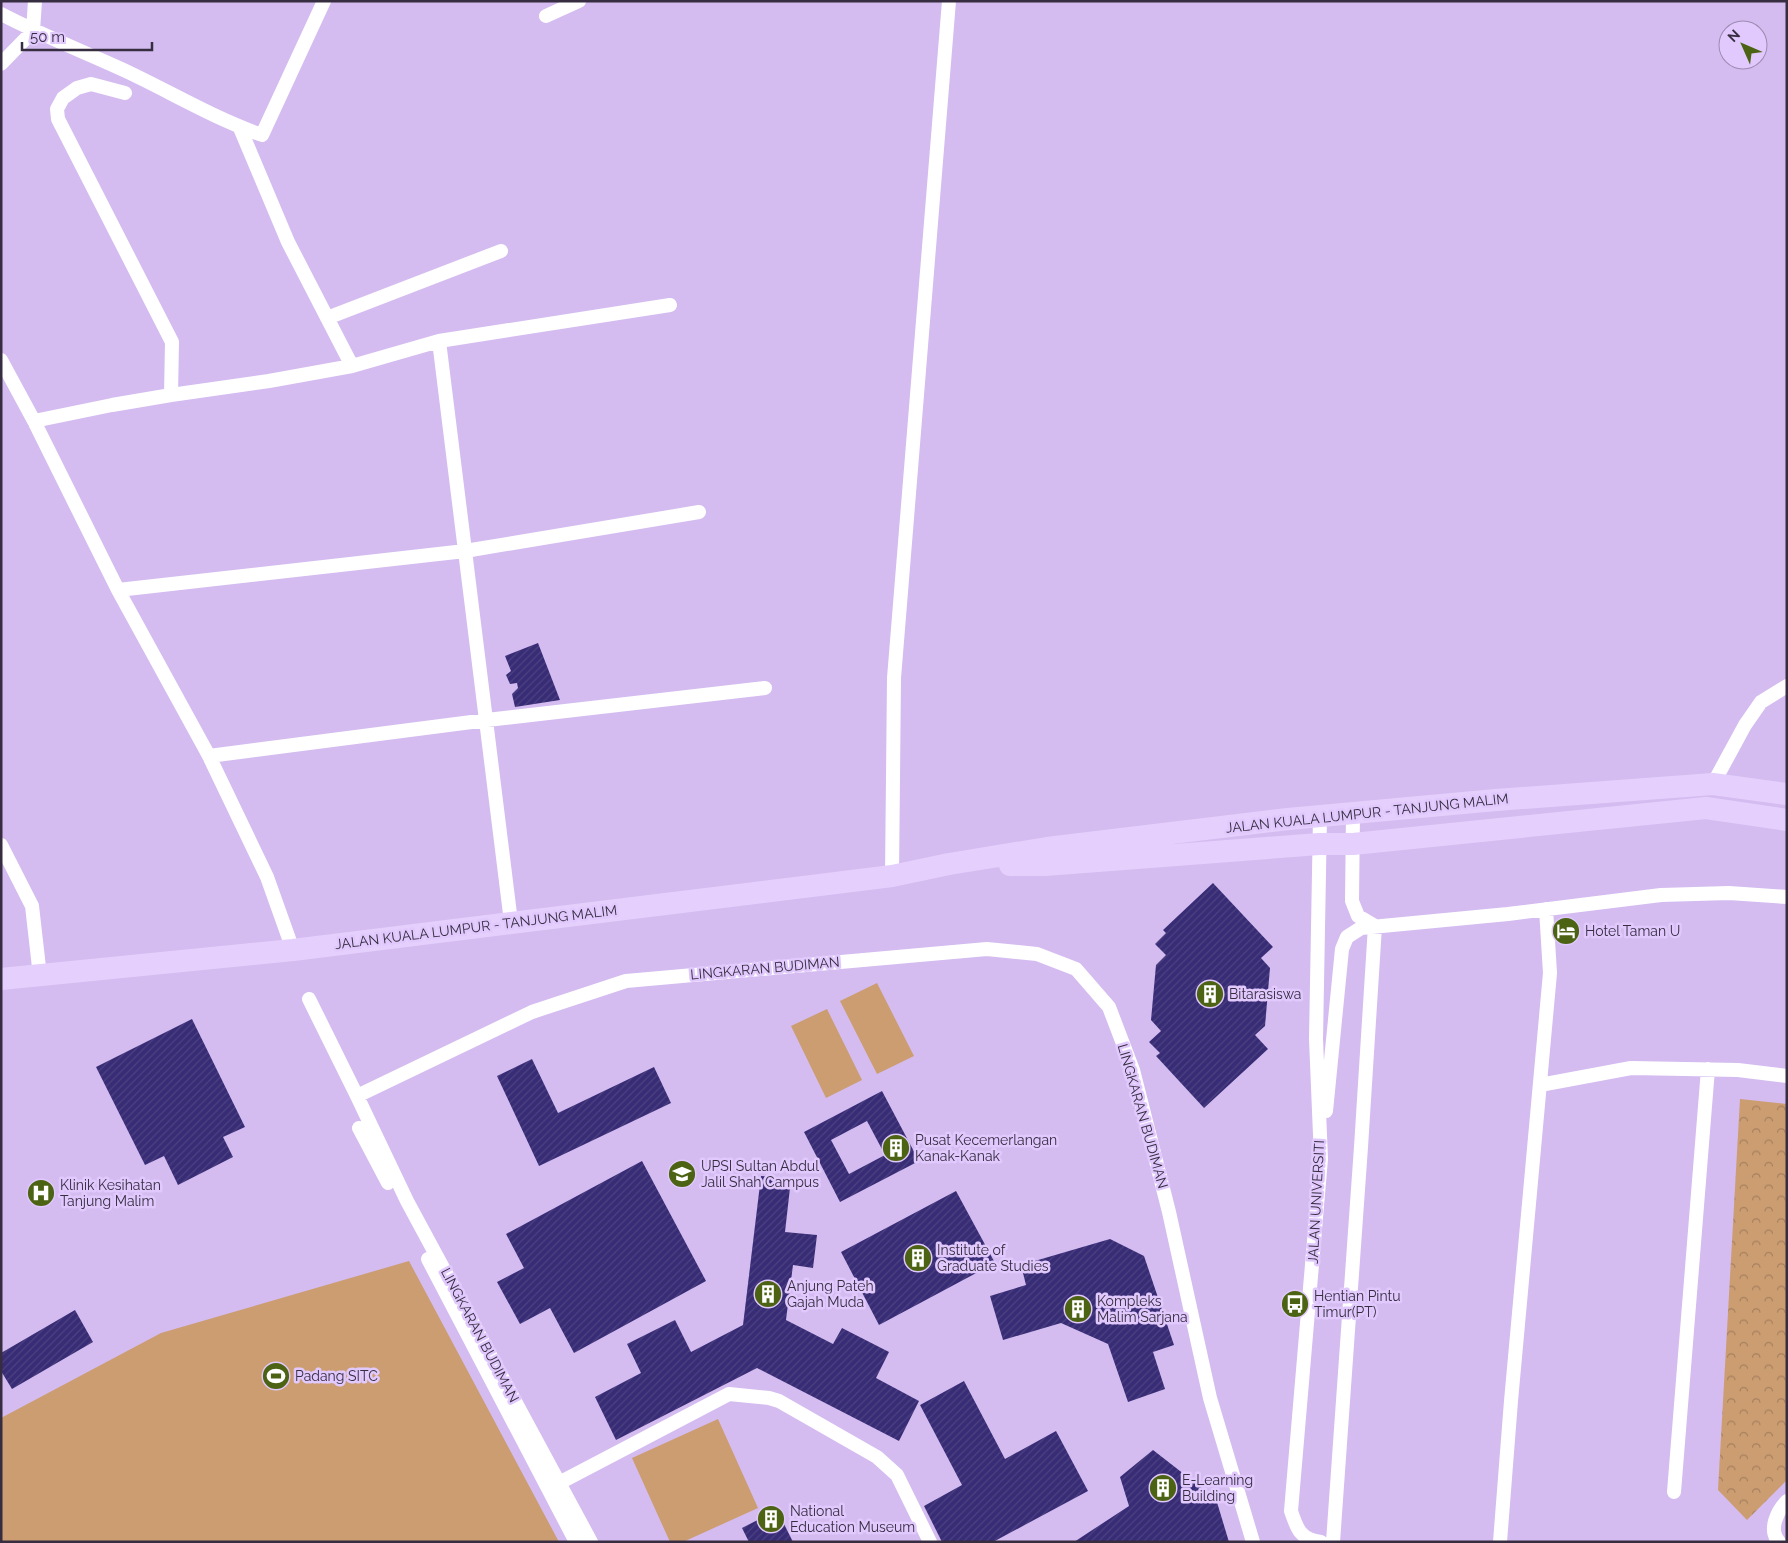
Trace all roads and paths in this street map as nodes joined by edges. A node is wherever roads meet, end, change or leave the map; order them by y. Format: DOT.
graph roads {
  1 [pos="35,1"];
  2 [pos="324,1"];
  3 [pos="579,1"];
  4 [pos="949,1"];
  5 [pos="1,14"];
  6 [pos="546,16"];
  7 [pos="33,31"];
  8 [pos="1,64"];
  9 [pos="125,93"];
  10 [pos="240,128"];
  11 [pos="501,251"];
  12 [pos="670,305"];
  13 [pos="327,318"];
  14 [pos="439,341"];
  15 [pos="1,360"];
  16 [pos="352,366"];
  17 [pos="171,394"];
  18 [pos="34,421"];
  19 [pos="700,512"];
  20 [pos="465,550"];
  21 [pos="118,590"];
  22 [pos="1787,686"];
  23 [pos="764,688"];
  24 [pos="486,720"];
  25 [pos="209,756"];
  26 [pos="1713,784"];
  27 [pos="1787,794"];
  28 [pos="1353,814"];
  29 [pos="1320,817"];
  30 [pos="1787,820"];
  31 [pos="1319,844"];
  32 [pos="1353,844"];
  33 [pos="1,845"];
  34 [pos="949,864"];
  35 [pos="892,876"];
  36 [pos="1787,897"];
  37 [pos="1546,909"];
  38 [pos="511,922"];
  39 [pos="1375,926"];
  40 [pos="293,950"];
  41 [pos="40,976"];
  42 [pos="1,979"];
  43 [pos="309,999"];
  44 [pos="1708,1069"];
  45 [pos="1787,1076"];
  46 [pos="1540,1085"];
  47 [pos="357,1096"];
  48 [pos="365,1127"];
  49 [pos="1321,1159"];
  50 [pos="559,1483"];
  51 [pos="1674,1492"];
  52 [pos="1787,1501"];
  53 [pos="576,1542"];
  54 [pos="591,1542"];
  55 [pos="930,1542"];
  56 [pos="1253,1542"];
  57 [pos="1321,1542"];
  58 [pos="1333,1542"];
  59 [pos="1500,1542"];
  60 [pos="1779,1542"];
  1 -- 7 [label="street"];
  2 -- 10 [label="street"];
  3 -- 6 [label="street"];
  4 -- 35 [label="street"];
  5 -- 7 [label="street"];
  7 -- 8 [label="street"];
  7 -- 10 [label="street"];
  9 -- 17 [label="street"];
  10 -- 13 [label="street"];
  11 -- 13 [label="street"];
  12 -- 14 [label="street"];
  13 -- 16 [label="street"];
  14 -- 16 [label="street"];
  14 -- 20 [label="street"];
  15 -- 18 [label="street"];
  16 -- 17 [label="street"];
  17 -- 18 [label="street"];
  18 -- 21 [label="street"];
  19 -- 20 [label="street"];
  20 -- 21 [label="street"];
  20 -- 24 [label="street"];
  21 -- 25 [label="street"];
  22 -- 26 [label="street"];
  23 -- 24 [label="street"];
  24 -- 25 [label="street"];
  24 -- 38 [label="street"];
  25 -- 40 [label="street"];
  26 -- 27 [label="main road, JALAN KUALA LUMPUR - TANJUNG MALIM"];
  26 -- 28 [label="main road, JALAN KUALA LUMPUR - TANJUNG MALIM"];
  28 -- 29 [label="main road, JALAN KUALA LUMPUR - TANJUNG MALIM"];
  28 -- 32 [label="street"];
  29 -- 31 [label="street, JALAN UNIVERSITI"];
  29 -- 34 [label="main road, JALAN KUALA LUMPUR - TANJUNG MALIM"];
  30 -- 32 [label="main road, JALAN KUALA LUMPUR - TANJUNG MALIM"];
  31 -- 32 [label="main road, JALAN KUALA LUMPUR - TANJUNG MALIM"];
  31 -- 34 [label="main road, JALAN KUALA LUMPUR - TANJUNG MALIM"];
  31 -- 49 [label="street, JALAN UNIVERSITI"];
  32 -- 39 [label="street"];
  33 -- 41 [label="street"];
  34 -- 35 [label="main road, JALAN KUALA LUMPUR - TANJUNG MALIM"];
  35 -- 38 [label="main road, JALAN KUALA LUMPUR - TANJUNG MALIM"];
  36 -- 37 [label="street"];
  37 -- 39 [label="street"];
  37 -- 46 [label="street"];
  38 -- 40 [label="main road, JALAN KUALA LUMPUR - TANJUNG MALIM"];
  39 -- 49 [label="street"];
  39 -- 58 [label="street"];
  40 -- 41 [label="main road, JALAN KUALA LUMPUR - TANJUNG MALIM"];
  41 -- 42 [label="main road, JALAN KUALA LUMPUR - TANJUNG MALIM"];
  43 -- 47 [label="street"];
  44 -- 45 [label="street"];
  44 -- 46 [label="street"];
  44 -- 51 [label="street"];
  46 -- 59 [label="street"];
  47 -- 48 [label="street"];
  47 -- 56 [label="street, LINGKARAN BUDIMAN"];
  48 -- 50 [label="street, LINGKARAN BUDIMAN"];
  48 -- 53 [label="street"];
  49 -- 57 [label="street, JALAN UNIVERSITI"];
  50 -- 54 [label="street, LINGKARAN BUDIMAN"];
  50 -- 55 [label="street"];
  52 -- 60 [label="street"];
}
